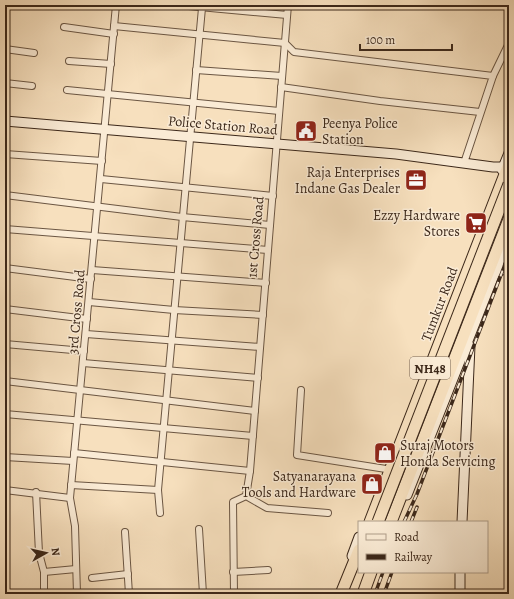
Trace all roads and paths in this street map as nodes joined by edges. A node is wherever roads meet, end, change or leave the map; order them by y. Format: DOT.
graph roads {
  1 [pos="116,5"];
  2 [pos="178,5"];
  3 [pos="288,5"];
  4 [pos="202,8"];
  5 [pos="287,16"];
  6 [pos="114,26"];
  7 [pos="64,27"];
  8 [pos="114,34"];
  9 [pos="199,34"];
  10 [pos="285,43"];
  11 [pos="509,43"];
  12 [pos="5,49"];
  13 [pos="34,53"];
  14 [pos="70,61"];
  15 [pos="111,64"];
  16 [pos="196,70"];
  17 [pos="282,76"];
  18 [pos="493,76"];
  19 [pos="5,83"];
  20 [pos="32,86"];
  21 [pos="281,87"];
  22 [pos="67,90"];
  23 [pos="108,95"];
  24 [pos="193,103"];
  25 [pos="279,111"];
  26 [pos="480,112"];
  27 [pos="5,121"];
  28 [pos="105,129"];
  29 [pos="190,136"];
  30 [pos="277,144"];
  31 [pos="509,153"];
  32 [pos="5,154"];
  33 [pos="102,161"];
  34 [pos="464,163"];
  35 [pos="507,166"];
  36 [pos="101,179"];
  37 [pos="509,184"];
  38 [pos="185,188"];
  39 [pos="5,195"];
  40 [pos="273,196"];
  41 [pos="509,205"];
  42 [pos="98,207"];
  43 [pos="491,210"];
  44 [pos="509,211"];
  45 [pos="182,217"];
  46 [pos="508,222"];
  47 [pos="270,225"];
  48 [pos="5,229"];
  49 [pos="95,235"];
  50 [pos="509,238"];
  51 [pos="180,242"];
  52 [pos="268,250"];
  53 [pos="5,268"];
  54 [pos="509,268"];
  55 [pos="92,270"];
  56 [pos="495,272"];
  57 [pos="177,277"];
  58 [pos="91,279"];
  59 [pos="266,283"];
  60 [pos="88,302"];
  61 [pos="5,309"];
  62 [pos="174,310"];
  63 [pos="263,315"];
  64 [pos="87,319"];
  65 [pos="86,334"];
  66 [pos="470,338"];
  67 [pos="172,339"];
  68 [pos="5,344"];
  69 [pos="260,347"];
  70 [pos="84,351"];
  71 [pos="83,363"];
  72 [pos="169,369"];
  73 [pos="258,378"];
  74 [pos="5,381"];
  75 [pos="80,389"];
  76 [pos="301,390"];
  77 [pos="166,400"];
  78 [pos="255,411"];
  79 [pos="5,414"];
  80 [pos="78,421"];
  81 [pos="164,428"];
  82 [pos="253,436"];
  83 [pos="74,453"];
  84 [pos="5,457"];
  85 [pos="73,461"];
  86 [pos="160,462"];
  87 [pos="386,469"];
  88 [pos="250,471"];
  89 [pos="71,485"];
  90 [pos="5,490"];
  91 [pos="158,490"];
  92 [pos="36,492"];
  93 [pos="246,496"];
  94 [pos="70,498"];
  95 [pos="160,513"];
  96 [pos="328,513"];
  97 [pos="365,521"];
  98 [pos="370,521"];
  99 [pos="378,521"];
  100 [pos="385,521"];
  101 [pos="391,521"];
  102 [pos="397,521"];
  103 [pos="462,521"];
  104 [pos="199,529"];
  105 [pos="125,532"];
  106 [pos="358,539"];
  107 [pos="358,552"];
  108 [pos="76,569"];
  109 [pos="268,570"];
  110 [pos="44,572"];
  111 [pos="233,572"];
  112 [pos="358,572"];
  113 [pos="365,573"];
  114 [pos="372,573"];
  115 [pos="377,573"];
  116 [pos="460,573"];
  117 [pos="128,574"];
  118 [pos="92,578"];
  119 [pos="44,594"];
  120 [pos="77,594"];
  121 [pos="129,594"];
  122 [pos="203,594"];
  123 [pos="234,594"];
  124 [pos="336,594"];
  125 [pos="341,594"];
  126 [pos="349,594"];
  127 [pos="357,594"];
  128 [pos="363,594"];
  129 [pos="368,594"];
  130 [pos="460,594"];
  1 -- 6 [label="street, 3rd Cross Road"];
  2 -- 4 [label="street"];
  3 -- 5 [label="street, 1st Cross Road"];
  4 -- 5 [label="street"];
  4 -- 9 [label="street"];
  5 -- 10 [label="street, 1st Cross Road"];
  6 -- 8 [label="street, 3rd Cross Road"];
  6 -- 9 [label="street"];
  7 -- 8 [label="street"];
  8 -- 15 [label="street, 3rd Cross Road"];
  9 -- 10 [label="street"];
  9 -- 16 [label="street"];
  10 -- 17 [label="street, 1st Cross Road"];
  10 -- 18 [label="street"];
  11 -- 18 [label="street"];
  12 -- 13 [label="street"];
  14 -- 15 [label="street"];
  15 -- 23 [label="street, 3rd Cross Road"];
  16 -- 17 [label="street"];
  16 -- 24 [label="street"];
  17 -- 21 [label="street, 1st Cross Road"];
  18 -- 26 [label="street"];
  19 -- 20 [label="street"];
  21 -- 25 [label="street, 1st Cross Road"];
  21 -- 26 [label="street"];
  22 -- 23 [label="street"];
  23 -- 24 [label="street"];
  23 -- 28 [label="street, 3rd Cross Road"];
  24 -- 25 [label="street"];
  24 -- 29 [label="street"];
  25 -- 30 [label="street, 1st Cross Road"];
  26 -- 34 [label="street"];
  27 -- 28 [label="street, Police Station Road"];
  28 -- 29 [label="street, Police Station Road"];
  28 -- 33 [label="street, 3rd Cross Road"];
  29 -- 30 [label="street, Police Station Road"];
  29 -- 38 [label="street"];
  30 -- 34 [label="street, Police Station Road"];
  30 -- 40 [label="street, 1st Cross Road"];
  31 -- 35 [label="street"];
  32 -- 33 [label="street"];
  33 -- 36 [label="street, 3rd Cross Road"];
  34 -- 35 [label="street, Police Station Road"];
  35 -- 43 [label="highway, Tumkur Road / NH48"];
  35 -- 87 [label="street"];
  36 -- 38 [label="street"];
  36 -- 42 [label="street, 3rd Cross Road"];
  37 -- 99 [label="highway, bridge"];
  38 -- 40 [label="street"];
  38 -- 45 [label="street"];
  39 -- 42 [label="street"];
  40 -- 47 [label="street, 1st Cross Road"];
  41 -- 100 [label="highway"];
  42 -- 45 [label="street"];
  42 -- 49 [label="street, 3rd Cross Road"];
  43 -- 44 [label="street"];
  43 -- 46 [label="street"];
  43 -- 98 [label="highway, Tumkur Road / NH48"];
  45 -- 47 [label="street"];
  45 -- 51 [label="street"];
  46 -- 101 [label="highway, NH48"];
  47 -- 52 [label="street, 1st Cross Road"];
  48 -- 49 [label="street"];
  49 -- 51 [label="street"];
  49 -- 55 [label="street, 3rd Cross Road"];
  50 -- 56 [label="street"];
  51 -- 52 [label="street"];
  51 -- 57 [label="street"];
  52 -- 59 [label="street, 1st Cross Road"];
  53 -- 58 [label="street"];
  54 -- 56 [label="street"];
  55 -- 57 [label="street"];
  55 -- 58 [label="street, 3rd Cross Road"];
  56 -- 66 [label="street"];
  57 -- 59 [label="street"];
  57 -- 62 [label="street"];
  58 -- 60 [label="street, 3rd Cross Road"];
  59 -- 63 [label="street, 1st Cross Road"];
  60 -- 62 [label="street"];
  60 -- 64 [label="street, 3rd Cross Road"];
  61 -- 64 [label="street"];
  62 -- 63 [label="street"];
  62 -- 67 [label="street"];
  63 -- 69 [label="street, 1st Cross Road"];
  64 -- 65 [label="street, 3rd Cross Road"];
  65 -- 67 [label="street"];
  65 -- 70 [label="street, 3rd Cross Road"];
  66 -- 102 [label="street"];
  66 -- 103 [label="street"];
  67 -- 69 [label="street"];
  67 -- 72 [label="street"];
  68 -- 70 [label="street"];
  69 -- 73 [label="street, 1st Cross Road"];
  70 -- 71 [label="street, 3rd Cross Road"];
  71 -- 72 [label="street"];
  71 -- 75 [label="street, 3rd Cross Road"];
  72 -- 73 [label="street"];
  72 -- 77 [label="street"];
  73 -- 78 [label="street, 1st Cross Road"];
  74 -- 75 [label="street"];
  75 -- 77 [label="street"];
  75 -- 80 [label="street, 3rd Cross Road"];
  76 -- 87 [label="street"];
  77 -- 78 [label="street"];
  77 -- 81 [label="street"];
  78 -- 82 [label="street, 1st Cross Road"];
  79 -- 80 [label="street"];
  80 -- 81 [label="street"];
  80 -- 83 [label="street, 3rd Cross Road"];
  81 -- 82 [label="street"];
  81 -- 86 [label="street"];
  82 -- 88 [label="street, 1st Cross Road"];
  83 -- 85 [label="street, 3rd Cross Road"];
  83 -- 86 [label="street"];
  84 -- 85 [label="street"];
  85 -- 89 [label="street, 3rd Cross Road"];
  86 -- 88 [label="street"];
  86 -- 91 [label="street"];
  87 -- 97 [label="street"];
  88 -- 93 [label="street, 1st Cross Road"];
  89 -- 91 [label="street"];
  89 -- 94 [label="street, 3rd Cross Road"];
  90 -- 92 [label="street"];
  91 -- 95 [label="street"];
  92 -- 94 [label="street"];
  92 -- 110 [label="street"];
  93 -- 96 [label="street"];
  93 -- 111 [label="street"];
  94 -- 108 [label="street, 3rd Cross Road"];
  104 -- 122 [label="street"];
  105 -- 117 [label="street"];
  106 -- 124 [label="street"];
  107 -- 125 [label="highway"];
  108 -- 110 [label="street"];
  108 -- 120 [label="street, 3rd Cross Road"];
  109 -- 111 [label="street"];
  110 -- 119 [label="street"];
  111 -- 123 [label="street"];
  112 -- 126 [label="highway"];
  113 -- 127 [label="highway"];
  114 -- 128 [label="highway"];
  115 -- 129 [label="street"];
  116 -- 130 [label="street"];
  117 -- 118 [label="street"];
  117 -- 121 [label="street"];
}
